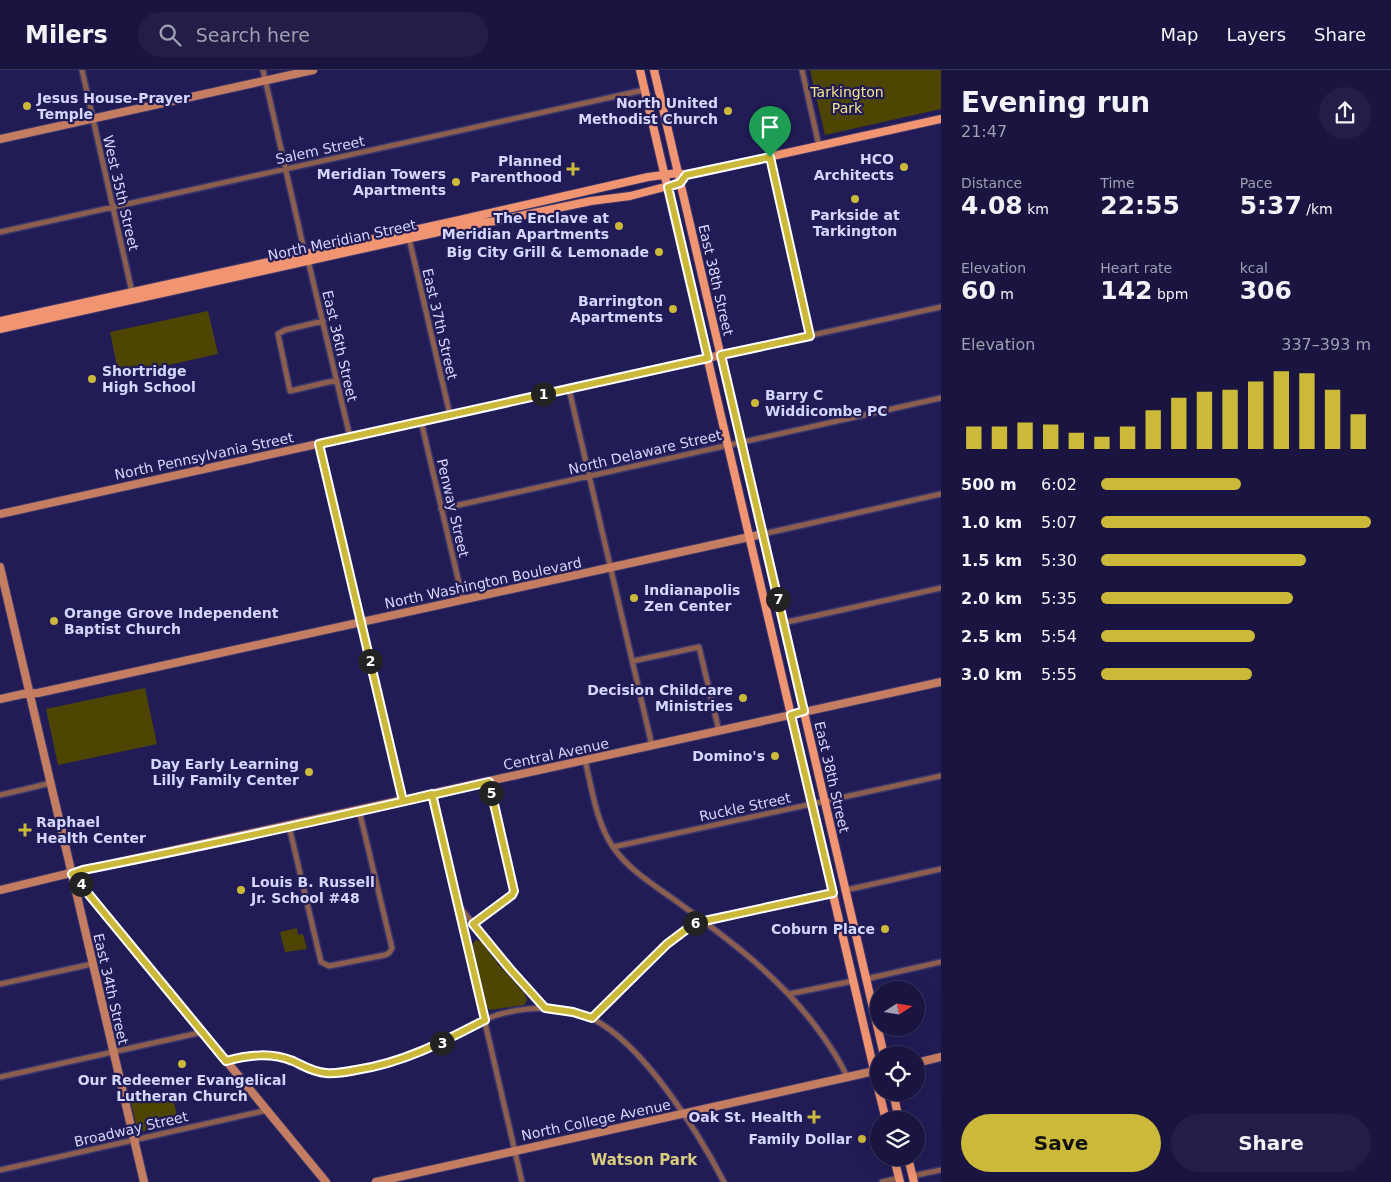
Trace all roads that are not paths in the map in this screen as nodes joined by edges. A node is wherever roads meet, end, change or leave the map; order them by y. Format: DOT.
graph roads {
  1 [pos="82,70"];
  2 [pos="263,70"];
  3 [pos="313,70"];
  4 [pos="640,70"];
  5 [pos="654,70"];
  6 [pos="802,70"];
  7 [pos="266,80"];
  8 [pos="644,90"];
  9 [pos="92,118"];
  10 [pos="941,119"];
  11 [pos="0,139"];
  12 [pos="819,146"];
  13 [pos="770,157"];
  14 [pos="285,169"];
  15 [pos="678,172"];
  16 [pos="664,174"];
  17 [pos="686,175"];
  18 [pos="680,183"];
  19 [pos="668,187"];
  20 [pos="113,207"];
  21 [pos="0,232"];
  22 [pos="409,238"];
  23 [pos="306,257"];
  24 [pos="132,292"];
  25 [pos="941,307"];
  26 [pos="0,321"];
  27 [pos="323,321"];
  28 [pos="0,329"];
  29 [pos="810,336"];
  30 [pos="721,355"];
  31 [pos="708,358"];
  32 [pos="336,380"];
  33 [pos="569,389"];
  34 [pos="941,398"];
  35 [pos="450,415"];
  36 [pos="421,422"];
  37 [pos="350,437"];
  38 [pos="741,442"];
  39 [pos="319,444"];
  40 [pos="728,445"];
  41 [pos="589,476"];
  42 [pos="941,494"];
  43 [pos="441,509"];
  44 [pos="0,514"];
  45 [pos="763,534"];
  46 [pos="750,537"];
  47 [pos="0,567"];
  48 [pos="611,567"];
  49 [pos="941,588"];
  50 [pos="462,600"];
  51 [pos="362,622"];
  52 [pos="783,623"];
  53 [pos="633,662"];
  54 [pos="941,682"];
  55 [pos="30,694"];
  56 [pos="0,699"];
  57 [pos="804,711"];
  58 [pos="791,715"];
  59 [pos="718,731"];
  60 [pos="652,746"];
  61 [pos="585,760"];
  62 [pos="941,776"];
  63 [pos="489,782"];
  64 [pos="50,783"];
  65 [pos="432,794"];
  66 [pos="0,795"];
  67 [pos="403,801"];
  68 [pos="825,801"];
  69 [pos="812,804"];
  70 [pos="360,810"];
  71 [pos="290,826"];
  72 [pos="613,847"];
  73 [pos="941,869"];
  74 [pos="72,874"];
  75 [pos="0,890"];
  76 [pos="846,890"];
  77 [pos="833,893"];
  78 [pos="457,904"];
  79 [pos="703,921"];
  80 [pos="473,924"];
  81 [pos="941,962"];
  82 [pos="92,964"];
  83 [pos="866,979"];
  84 [pos="853,981"];
  85 [pos="0,984"];
  86 [pos="789,994"];
  87 [pos="545,1008"];
  88 [pos="592,1018"];
  89 [pos="485,1020"];
  90 [pos="203,1032"];
  91 [pos="882,1046"];
  92 [pos="870,1048"];
  93 [pos="113,1051"];
  94 [pos="941,1057"];
  95 [pos="925,1060"];
  96 [pos="226,1061"];
  97 [pos="870,1072"];
  98 [pos="0,1076"];
  99 [pos="847,1077"];
  100 [pos="268,1110"];
  101 [pos="683,1114"];
  102 [pos="134,1140"];
  103 [pos="515,1151"];
  104 [pos="896,1166"];
  105 [pos="910,1166"];
  106 [pos="0,1170"];
  107 [pos="941,1170"];
  108 [pos="913,1179"];
  109 [pos="899,1180"];
  110 [pos="144,1182"];
  111 [pos="326,1182"];
  112 [pos="376,1182"];
  113 [pos="522,1182"];
  114 [pos="724,1182"];
  115 [pos="882,1182"];
  1 -- 9 [label="street, West 35th Street"];
  2 -- 7 [label="street, East 36th Street"];
  3 -- 7 [label="street"];
  4 -- 8 [label="main road, East 38th Street"];
  5 -- 15 [label="main road, East 38th Street"];
  6 -- 12 [label="street"];
  7 -- 9 [label="street"];
  7 -- 14 [label="street, East 36th Street"];
  8 -- 14 [label="street, Salem Street"];
  8 -- 16 [label="main road, East 38th Street"];
  9 -- 11 [label="street"];
  9 -- 20 [label="street, West 35th Street"];
  10 -- 12 [label="main road"];
  12 -- 13 [label="main road"];
  13 -- 17 [label="main road"];
  13 -- 29 [label="street"];
  14 -- 20 [label="street, Salem Street"];
  14 -- 23 [label="street, East 36th Street"];
  15 -- 16 [label="main road, North Meridian Street"];
  15 -- 17 [label="main road, North Meridian Street"];
  15 -- 18 [label="main road, East 38th Street"];
  16 -- 19 [label="main road, East 38th Street"];
  16 -- 23 [label="main road, North Meridian Street"];
  17 -- 18 [label="main road"];
  18 -- 19 [label="main road, North Meridian Street"];
  18 -- 30 [label="main road, East 38th Street"];
  19 -- 22 [label="main road, North Meridian Street"];
  19 -- 31 [label="main road, East 38th Street"];
  20 -- 21 [label="street, Salem Street"];
  20 -- 24 [label="street, West 35th Street"];
  22 -- 23 [label="main road, North Meridian Street"];
  22 -- 35 [label="street, East 37th Street"];
  23 -- 24 [label="main road, North Meridian Street"];
  23 -- 27 [label="street, East 36th Street"];
  23 -- 28 [label="main road, North Meridian Street"];
  24 -- 26 [label="main road, North Meridian Street"];
  25 -- 29 [label="street, North Pennsylvania Street"];
  27 -- 32 [label="street, East 36th Street"];
  27 -- 32 [label="street"];
  29 -- 30 [label="street, North Pennsylvania Street"];
  30 -- 31 [label="street, North Pennsylvania Street"];
  30 -- 38 [label="main road, East 38th Street"];
  31 -- 33 [label="street, North Pennsylvania Street"];
  31 -- 40 [label="main road, East 38th Street"];
  32 -- 37 [label="street, East 36th Street"];
  33 -- 35 [label="street, North Pennsylvania Street"];
  33 -- 41 [label="street"];
  34 -- 38 [label="street, North Delaware Street"];
  35 -- 36 [label="street, North Pennsylvania Street"];
  36 -- 37 [label="street, North Pennsylvania Street"];
  36 -- 43 [label="street, Penway Street"];
  37 -- 39 [label="street, North Pennsylvania Street"];
  38 -- 40 [label="street, North Delaware Street"];
  38 -- 45 [label="main road, East 38th Street"];
  39 -- 44 [label="street, North Pennsylvania Street"];
  39 -- 51 [label="street"];
  40 -- 41 [label="street, North Delaware Street"];
  40 -- 46 [label="main road, East 38th Street"];
  41 -- 43 [label="street, North Delaware Street"];
  41 -- 48 [label="street"];
  42 -- 45 [label="street, North Washington Boulevard"];
  43 -- 50 [label="street, Penway Street"];
  45 -- 46 [label="street, North Washington Boulevard"];
  45 -- 52 [label="main road, East 38th Street"];
  46 -- 48 [label="street, North Washington Boulevard"];
  46 -- 58 [label="main road, East 38th Street"];
  47 -- 55 [label="street, East 34th Street"];
  48 -- 50 [label="street, North Washington Boulevard"];
  48 -- 53 [label="street"];
  49 -- 52 [label="street"];
  50 -- 51 [label="street, North Washington Boulevard"];
  51 -- 55 [label="street, North Washington Boulevard"];
  51 -- 67 [label="street"];
  52 -- 57 [label="main road, East 38th Street"];
  53 -- 59 [label="street"];
  53 -- 60 [label="street"];
  54 -- 57 [label="street, Central Avenue"];
  55 -- 56 [label="street, North Washington Boulevard"];
  55 -- 64 [label="street, East 34th Street"];
  57 -- 58 [label="street, Central Avenue"];
  57 -- 68 [label="main road, East 38th Street"];
  58 -- 59 [label="street, Central Avenue"];
  58 -- 69 [label="main road, East 38th Street"];
  59 -- 60 [label="street, Central Avenue"];
  60 -- 61 [label="street, Central Avenue"];
  61 -- 63 [label="street, Central Avenue"];
  61 -- 72 [label="street"];
  62 -- 68 [label="street, Ruckle Street"];
  63 -- 65 [label="street, Central Avenue"];
  63 -- 80 [label="street"];
  64 -- 66 [label="street"];
  64 -- 74 [label="street, East 34th Street"];
  65 -- 67 [label="street, Central Avenue"];
  65 -- 78 [label="street"];
  67 -- 70 [label="street, Central Avenue"];
  68 -- 69 [label="street, Ruckle Street"];
  68 -- 76 [label="main road, East 38th Street"];
  69 -- 72 [label="street, Ruckle Street"];
  69 -- 77 [label="main road, East 38th Street"];
  70 -- 71 [label="street, Central Avenue"];
  70 -- 71 [label="street"];
  71 -- 74 [label="street, Central Avenue"];
  72 -- 79 [label="street"];
  73 -- 76 [label="street"];
  74 -- 75 [label="street, Central Avenue"];
  74 -- 82 [label="street, East 34th Street"];
  74 -- 90 [label="street"];
  76 -- 83 [label="main road, East 38th Street"];
  77 -- 79 [label="street"];
  77 -- 84 [label="main road, East 38th Street"];
  78 -- 80 [label="street"];
  78 -- 89 [label="street"];
  79 -- 86 [label="street"];
  79 -- 88 [label="street"];
  80 -- 87 [label="street"];
  81 -- 83 [label="street"];
  82 -- 85 [label="street"];
  82 -- 93 [label="street, East 34th Street"];
  83 -- 91 [label="main road, East 38th Street"];
  84 -- 86 [label="street"];
  84 -- 92 [label="main road, East 38th Street"];
  86 -- 99 [label="street"];
  87 -- 88 [label="street"];
  87 -- 89 [label="street"];
  88 -- 101 [label="street"];
  89 -- 96 [label="street"];
  89 -- 103 [label="street"];
  90 -- 93 [label="street"];
  90 -- 96 [label="street"];
  93 -- 98 [label="street"];
  93 -- 102 [label="street, East 34th Street"];
  94 -- 95 [label="street"];
  96 -- 100 [label="street"];
  97 -- 99 [label="street, North College Avenue"];
  99 -- 101 [label="street, North College Avenue"];
  100 -- 102 [label="street, Broadway Street"];
  100 -- 111 [label="street"];
  101 -- 103 [label="street, North College Avenue"];
  101 -- 114 [label="street"];
  102 -- 106 [label="street, Broadway Street"];
  102 -- 110 [label="street, East 34th Street"];
  103 -- 112 [label="street, North College Avenue"];
  103 -- 113 [label="street"];
  104 -- 109 [label="main road"];
  105 -- 108 [label="main road"];
  107 -- 108 [label="street"];
  109 -- 115 [label="street"];
}
